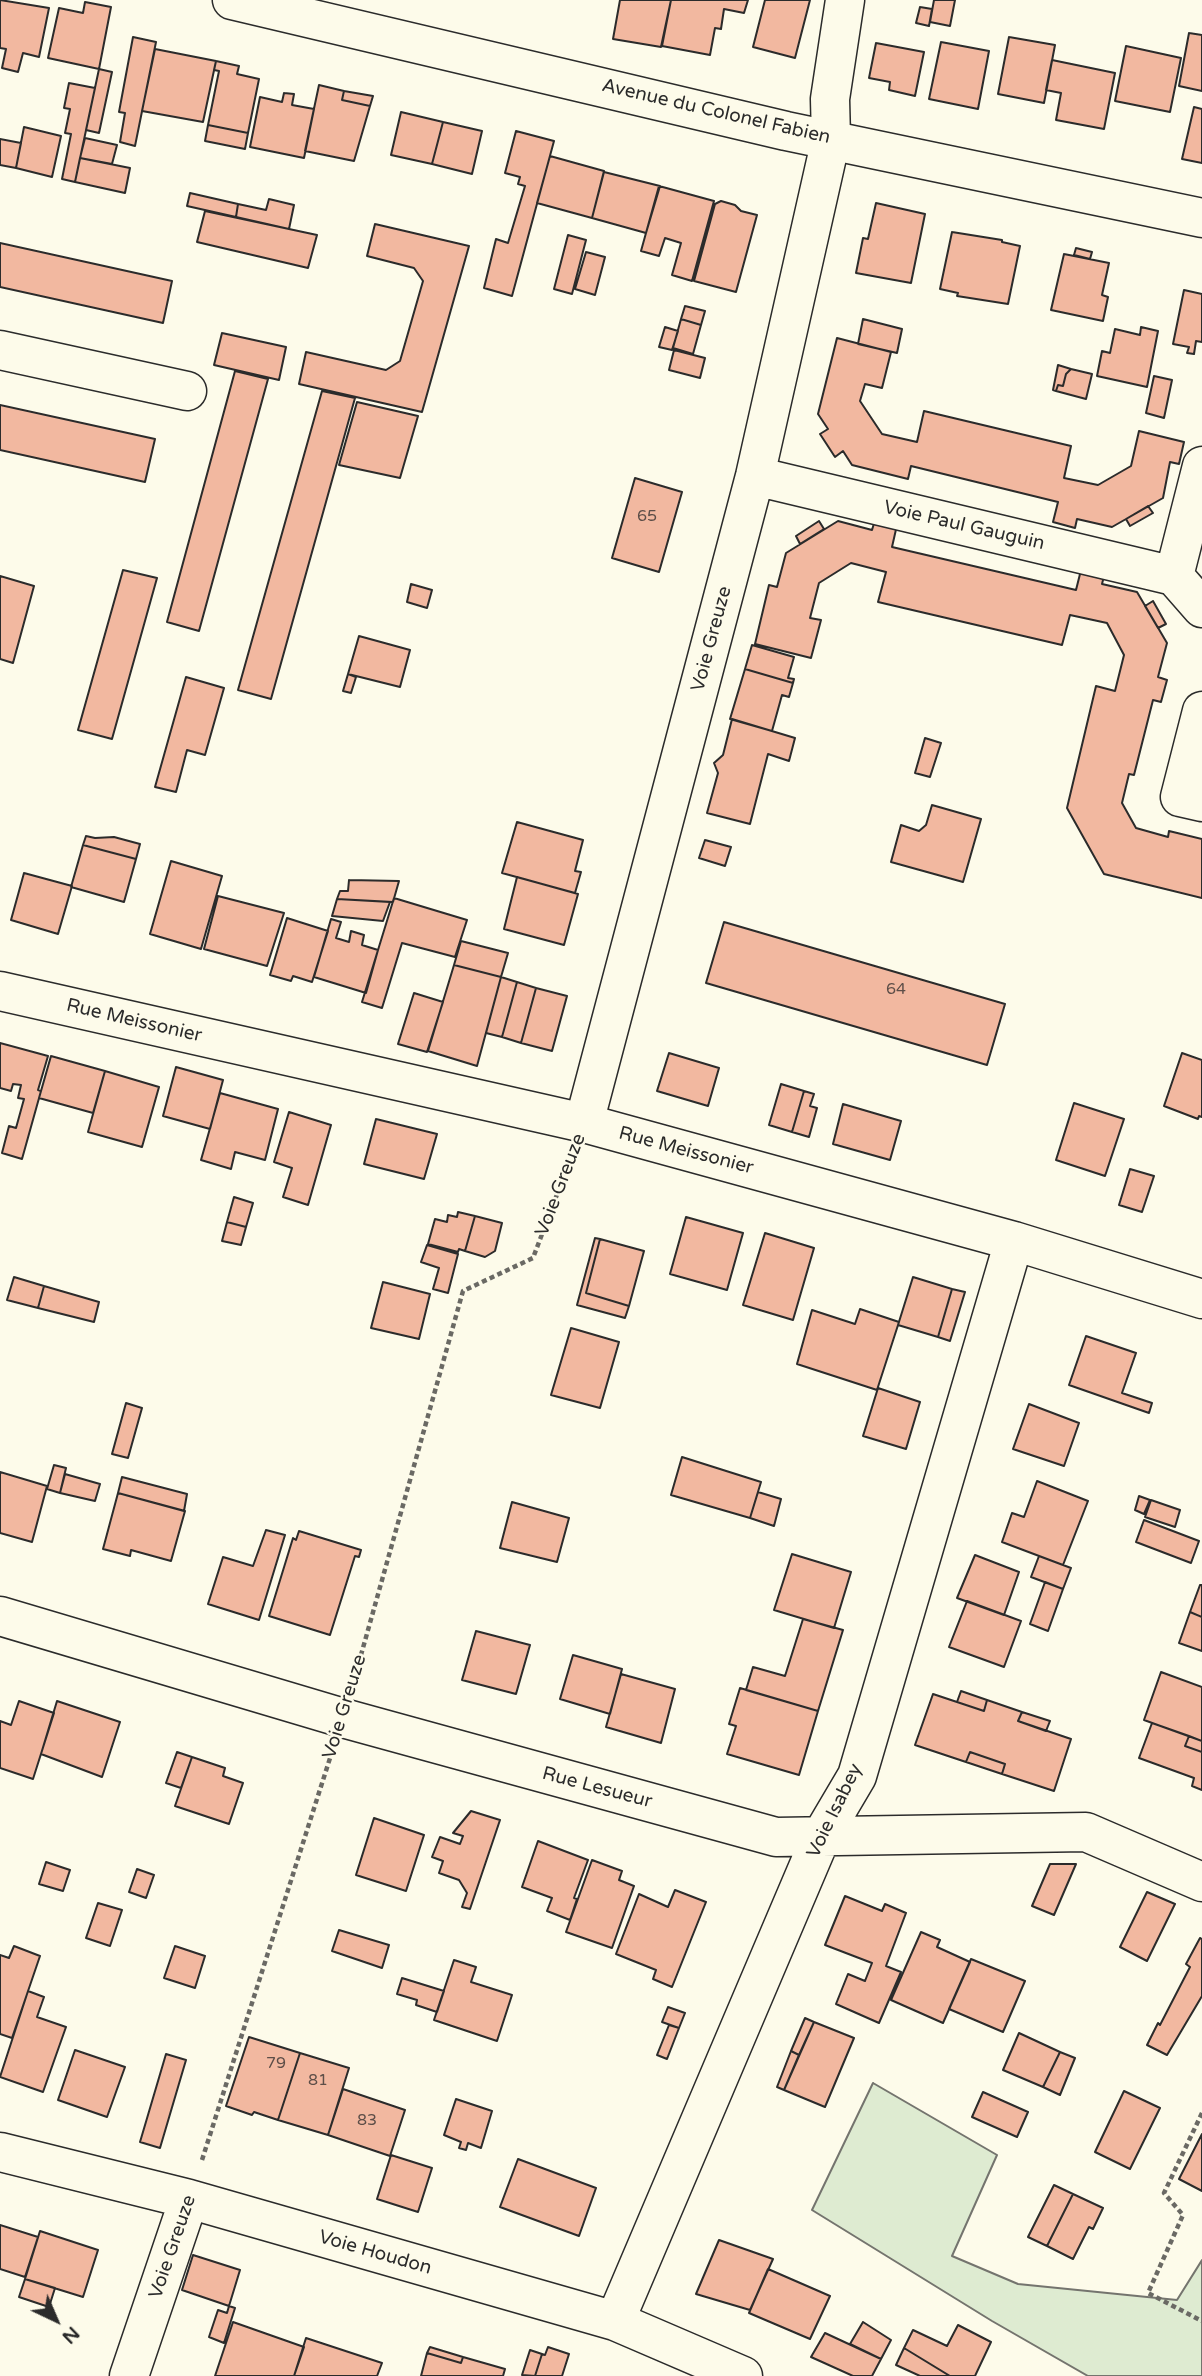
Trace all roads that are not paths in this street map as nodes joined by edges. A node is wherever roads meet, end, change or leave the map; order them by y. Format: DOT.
graph roads {
  1 [pos="232,0"];
  2 [pos="845,0"];
  3 [pos="831,139"];
  4 [pos="1202,218"];
  5 [pos="0,350"];
  6 [pos="187,391"];
  7 [pos="1202,466"];
  8 [pos="755,476"];
  9 [pos="1174,576"];
  10 [pos="1202,608"];
  11 [pos="1202,711"];
  12 [pos="1202,802"];
  13 [pos="0,990"];
  14 [pos="584,1123"];
  15 [pos="1014,1241"];
  16 [pos="1202,1298"];
  17 [pos="0,1616"];
  18 [pos="821,1837"];
  19 [pos="1202,1882"];
  20 [pos="0,2152"];
  21 [pos="189,2199"];
  22 [pos="615,2321"];
  23 [pos="693,2366"];
  24 [pos="129,2376"];
  25 [pos="743,2376"];
  1 -- 3 [label="street, Avenue du Colonel Fabien"];
  2 -- 3 [label="street, Voie Greuze"];
  3 -- 4 [label="street, Avenue du Colonel Fabien"];
  3 -- 8 [label="street, Voie Greuze"];
  5 -- 6 [label="street"];
  7 -- 9 [label="street"];
  8 -- 9 [label="street, Voie Paul Gauguin"];
  8 -- 14 [label="street, Voie Greuze"];
  9 -- 10 [label="street"];
  11 -- 12 [label="street"];
  13 -- 14 [label="street, Rue Meissonier"];
  14 -- 15 [label="street, Rue Meissonier"];
  15 -- 16 [label="street, Rue Meissonier"];
  15 -- 18 [label="street, Voie Isabey"];
  17 -- 18 [label="street, Rue Lesueur"];
  18 -- 19 [label="street, Rue Lesueur"];
  18 -- 22 [label="street, Voie Isabey"];
  20 -- 21 [label="street, Voie Houdon"];
  21 -- 22 [label="street, Voie Houdon"];
  21 -- 24 [label="street, Voie Greuze"];
  22 -- 23 [label="street, Voie Houdon"];
  23 -- 25 [label="street, Voie Houdon"];
}
